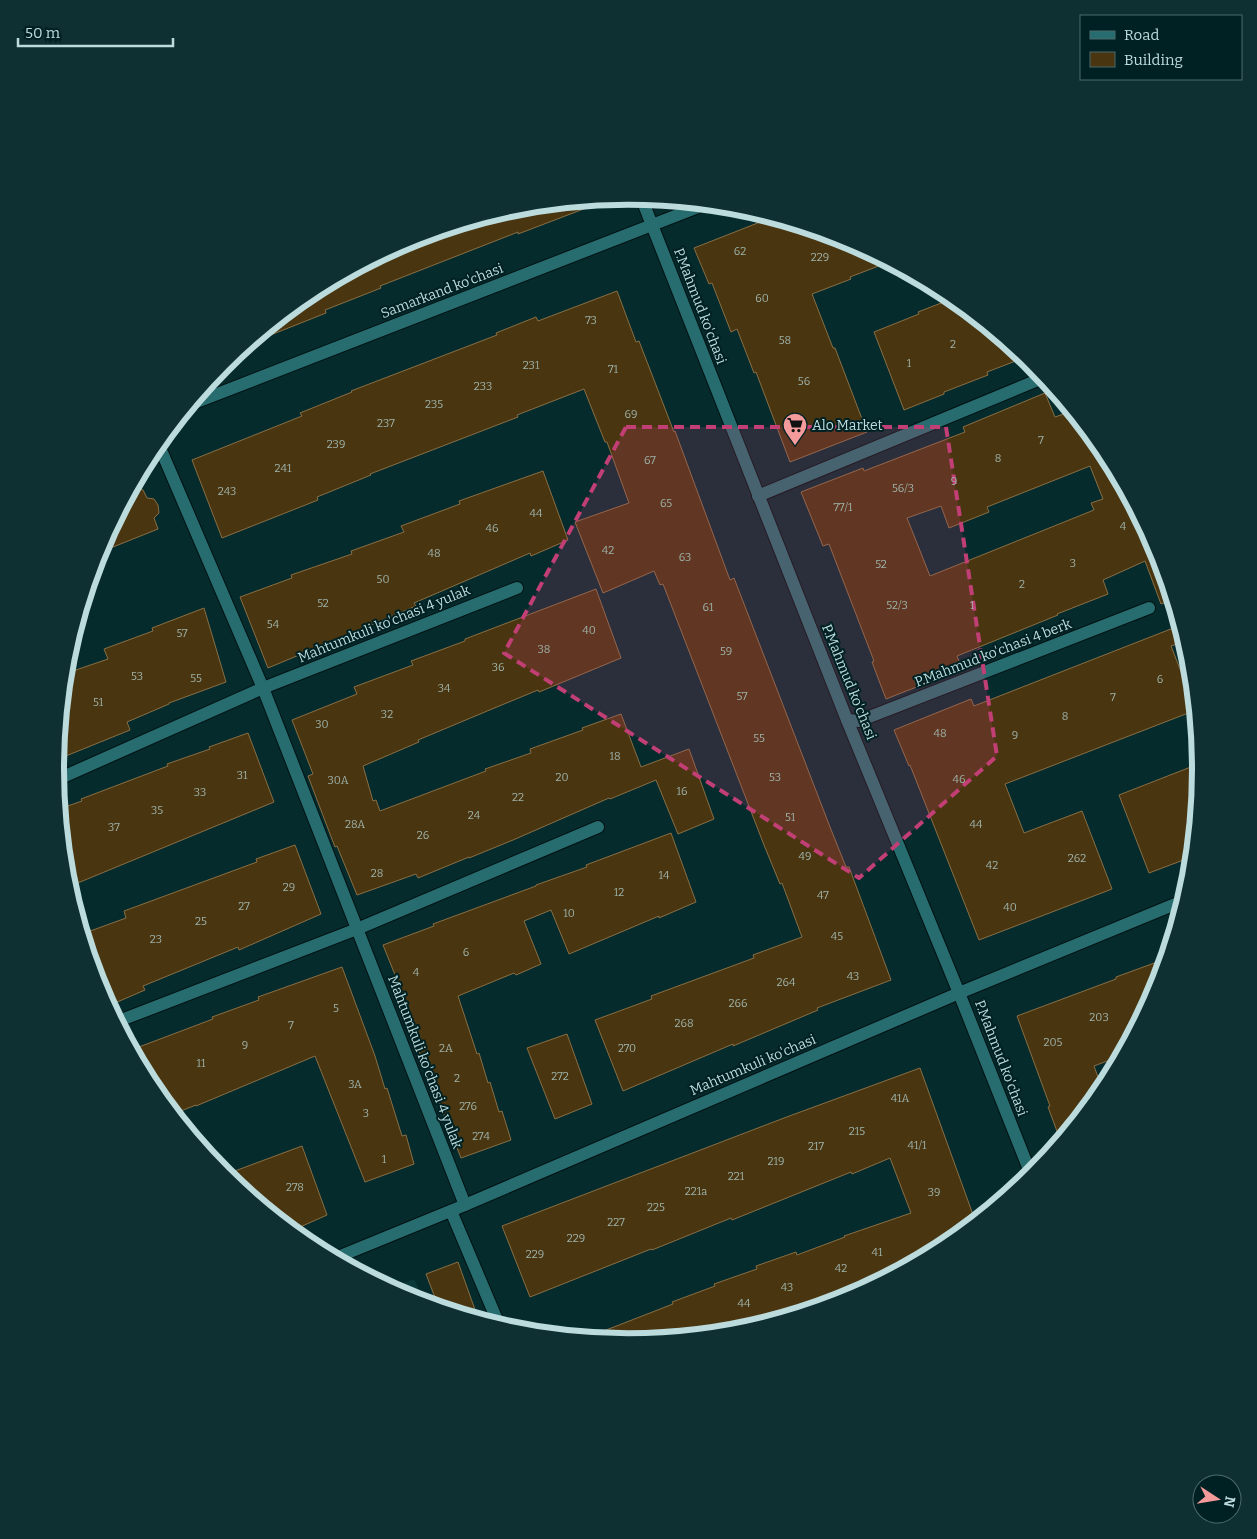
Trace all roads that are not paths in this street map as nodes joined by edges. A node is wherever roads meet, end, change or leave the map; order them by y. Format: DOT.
graph roads {
  1 [pos="644,205"];
  2 [pos="694,209"];
  3 [pos="652,226"];
  4 [pos="1037,380"];
  5 [pos="201,400"];
  6 [pos="162,452"];
  7 [pos="758,496"];
  8 [pos="517,588"];
  9 [pos="1149,608"];
  10 [pos="263,688"];
  11 [pos="848,720"];
  12 [pos="64,776"];
  13 [pos="598,827"];
  14 [pos="1177,903"];
  15 [pos="357,929"];
  16 [pos="959,993"];
  17 [pos="122,1020"];
  18 [pos="1029,1168"];
  19 [pos="465,1205"];
  20 [pos="451,1210"];
  21 [pos="341,1256"];
  22 [pos="496,1318"];
  1 -- 3 [label="street, P.Mahmud ko'chasi"];
  2 -- 3 [label="street, Samarkand ko'chasi"];
  3 -- 5 [label="street, Samarkand ko'chasi"];
  3 -- 7 [label="street, P.Mahmud ko'chasi"];
  4 -- 7 [label="street"];
  6 -- 10 [label="street, Mahtumkuli ko'chasi 4 yulak"];
  7 -- 11 [label="street, P.Mahmud ko'chasi"];
  8 -- 10 [label="street, Mahtumkuli ko'chasi 4 yulak"];
  9 -- 11 [label="street, P.Mahmud ko'chasi 4 berk"];
  10 -- 12 [label="street, Mahtumkuli ko'chasi 4 yulak"];
  10 -- 15 [label="street, Mahtumkuli ko'chasi 4 yulak"];
  11 -- 16 [label="street, P.Mahmud ko'chasi"];
  13 -- 15 [label="street"];
  14 -- 16 [label="street, Mahtumkuli ko'chasi"];
  15 -- 17 [label="street"];
  15 -- 19 [label="street, Mahtumkuli ko'chasi 4 yulak"];
  16 -- 18 [label="street, P.Mahmud ko'chasi"];
  16 -- 19 [label="street, Mahtumkuli ko'chasi"];
  19 -- 20 [label="street, Mahtumkuli ko'chasi"];
  20 -- 21 [label="street, Mahtumkuli ko'chasi"];
  20 -- 22 [label="street"];
}
